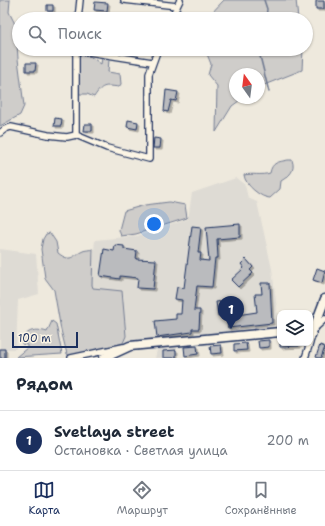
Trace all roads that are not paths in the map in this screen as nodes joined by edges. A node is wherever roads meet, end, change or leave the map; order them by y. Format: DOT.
graph roads {
  1 [pos="80,0"];
  2 [pos="124,0"];
  3 [pos="180,0"];
  4 [pos="177,6"];
  5 [pos="79,12"];
  6 [pos="174,12"];
  7 [pos="76,56"];
  8 [pos="114,56"];
  9 [pos="155,56"];
  10 [pos="152,62"];
  11 [pos="0,133"];
  12 [pos="76,135"];
  13 [pos="325,299"];
  14 [pos="325,319"];
  15 [pos="313,328"];
  16 [pos="313,329"];
  17 [pos="277,332"];
  18 [pos="130,346"];
  19 [pos="309,346"];
  20 [pos="71,358"];
  21 [pos="104,358"];
  22 [pos="305,358"];
  1 -- 5 [label="street"];
  2 -- 4 [label="street"];
  3 -- 4 [label="street"];
  4 -- 6 [label="street"];
  7 -- 12 [label="street"];
  8 -- 10 [label="street"];
  9 -- 10 [label="street"];
  10 -- 12 [label="street"];
  11 -- 12 [label="street"];
  13 -- 15 [label="street"];
  14 -- 16 [label="street"];
  17 -- 18 [label="street"];
  18 -- 20 [label="street"];
  18 -- 21 [label="street"];
  19 -- 22 [label="street"];
}
